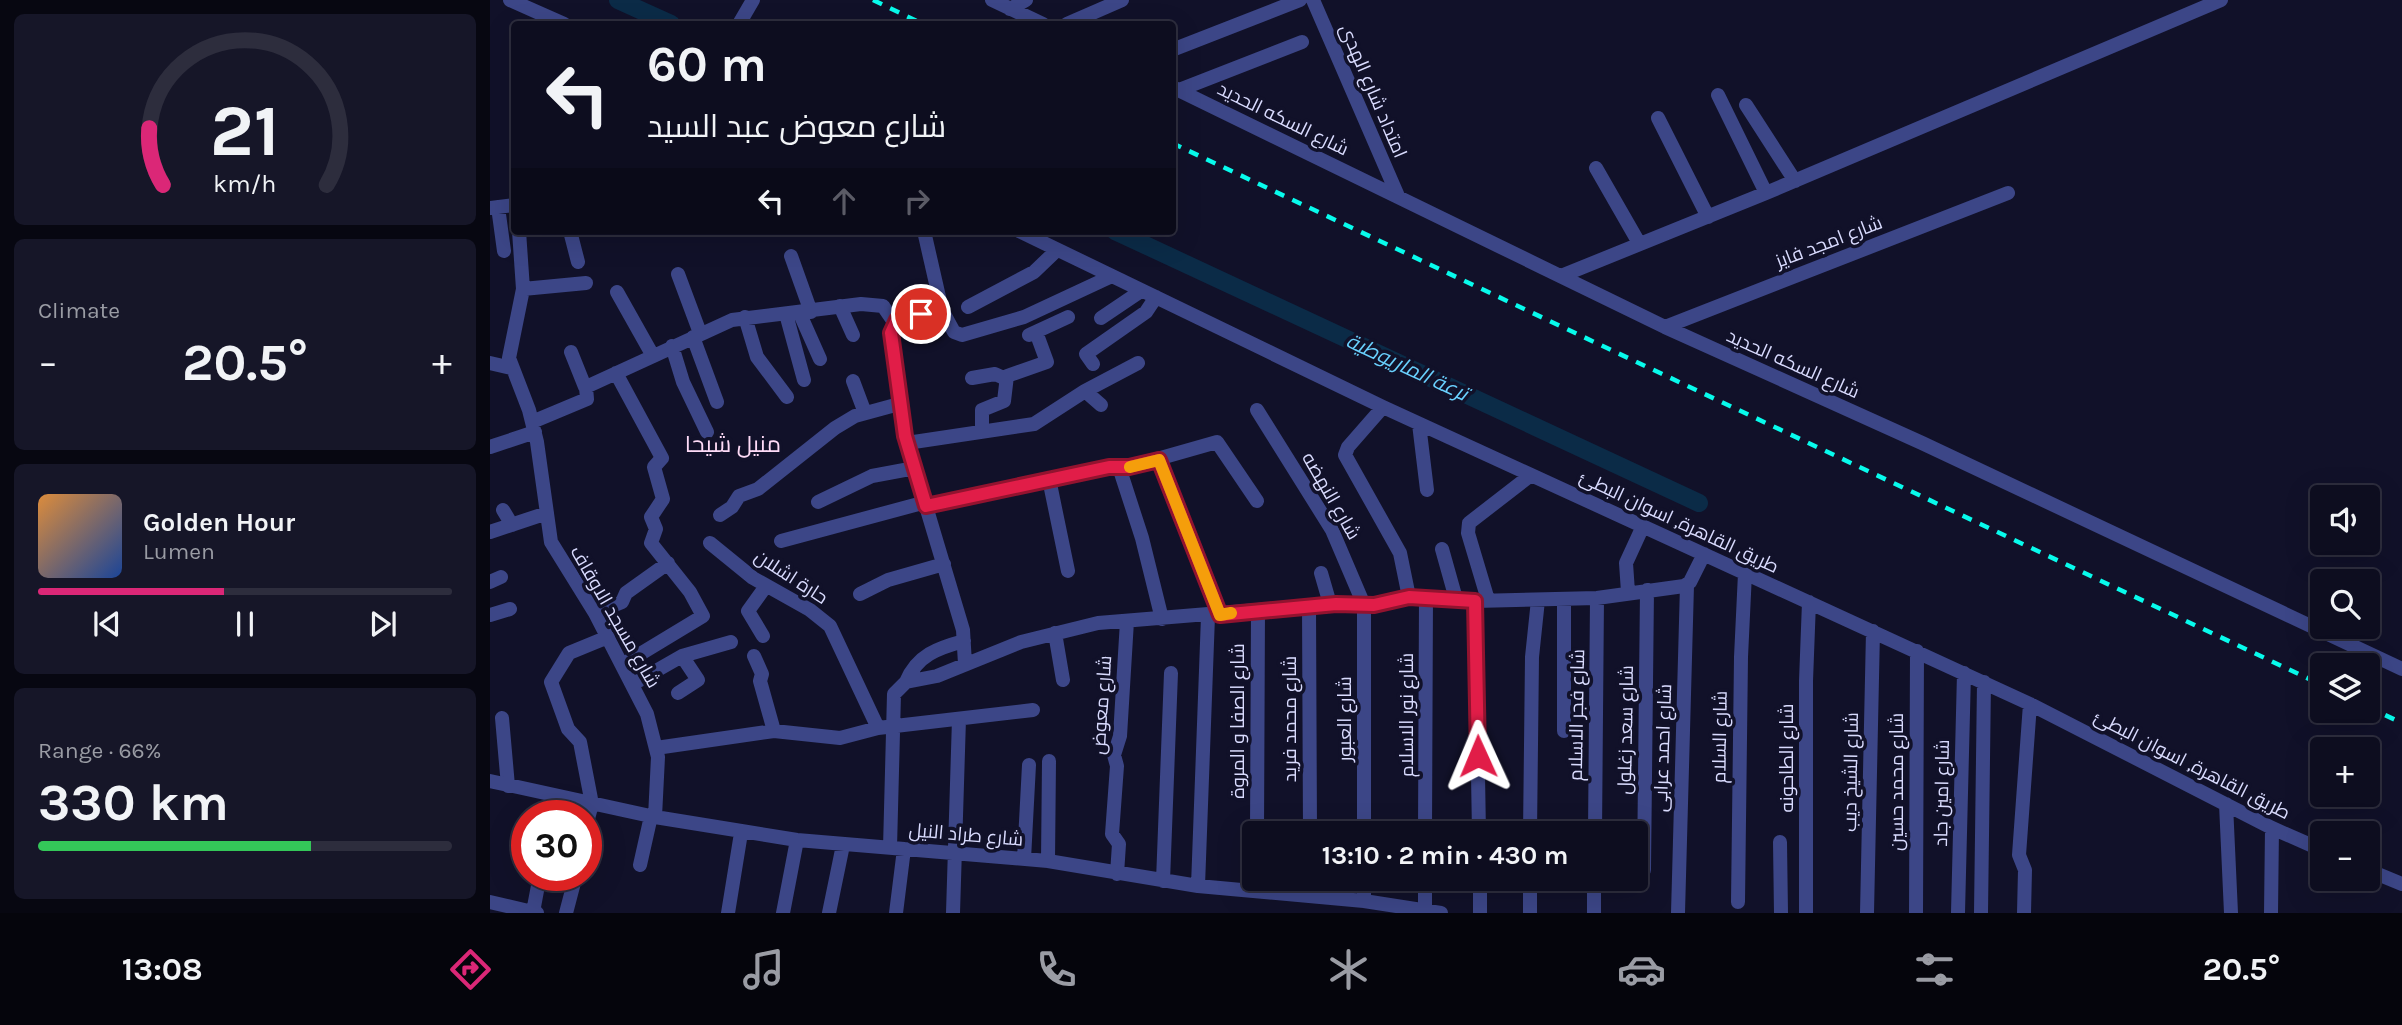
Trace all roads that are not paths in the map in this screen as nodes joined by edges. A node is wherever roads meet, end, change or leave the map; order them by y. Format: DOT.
graph roads {
  1 [pos="510,0"];
  2 [pos="1026,0"];
  3 [pos="1122,0"];
  4 [pos="1300,0"];
  5 [pos="1313,0"];
  6 [pos="2221,0"];
  7 [pos="999,3"];
  8 [pos="750,5"];
  9 [pos="557,21"];
  10 [pos="741,21"];
  11 [pos="1037,21"];
  12 [pos="1074,21"];
  13 [pos="1302,42"];
  14 [pos="1176,48"];
  15 [pos="1176,89"];
  16 [pos="1718,95"];
  17 [pos="1746,105"];
  18 [pos="1658,117"];
  19 [pos="1596,167"];
  20 [pos="1795,181"];
  21 [pos="1766,193"];
  22 [pos="2008,193"];
  23 [pos="1398,197"];
  24 [pos="494,208"];
  25 [pos="1708,217"];
  26 [pos="519,235"];
  27 [pos="571,235"];
  28 [pos="925,235"];
  29 [pos="1026,235"];
  30 [pos="1639,243"];
  31 [pos="1057,250"];
  32 [pos="504,251"];
  33 [pos="791,256"];
  34 [pos="578,262"];
  35 [pos="678,274"];
  36 [pos="1112,276"];
  37 [pos="1561,276"];
  38 [pos="586,283"];
  39 [pos="523,289"];
  40 [pos="1142,291"];
  41 [pos="617,292"];
  42 [pos="1156,297"];
  43 [pos="840,306"];
  44 [pos="968,307"];
  45 [pos="942,310"];
  46 [pos="799,313"];
  47 [pos="745,317"];
  48 [pos="1068,317"];
  49 [pos="1101,317"];
  50 [pos="894,322"];
  51 [pos="1665,327"];
  52 [pos="696,335"];
  53 [pos="853,335"];
  54 [pos="672,346"];
  55 [pos="571,352"];
  56 [pos="653,356"];
  57 [pos="820,359"];
  58 [pos="490,363"];
  59 [pos="1138,363"];
  60 [pos="1093,364"];
  61 [pos="511,368"];
  62 [pos="616,373"];
  63 [pos="972,379"];
  64 [pos="1006,379"];
  65 [pos="804,380"];
  66 [pos="853,382"];
  67 [pos="585,387"];
  68 [pos="1085,391"];
  69 [pos="787,397"];
  70 [pos="717,402"];
  71 [pos="899,404"];
  72 [pos="1101,405"];
  73 [pos="1383,407"];
  74 [pos="1256,410"];
  75 [pos="865,412"];
  76 [pos="1419,424"];
  77 [pos="534,427"];
  78 [pos="982,430"];
  79 [pos="707,432"];
  80 [pos="907,443"];
  81 [pos="490,447"];
  82 [pos="1159,460"];
  83 [pos="1119,467"];
  84 [pos="915,468"];
  85 [pos="1531,475"];
  86 [pos="1049,479"];
  87 [pos="1427,490"];
  88 [pos="1257,501"];
  89 [pos="818,502"];
  90 [pos="926,504"];
  91 [pos="503,510"];
  92 [pos="547,513"];
  93 [pos="720,515"];
  94 [pos="512,525"];
  95 [pos="1643,526"];
  96 [pos="490,531"];
  97 [pos="781,541"];
  98 [pos="710,542"];
  99 [pos="1442,549"];
  100 [pos="1704,554"];
  101 [pos="668,563"];
  102 [pos="944,564"];
  103 [pos="1068,571"];
  104 [pos="1321,573"];
  105 [pos="1745,573"];
  106 [pos="1687,585"];
  107 [pos="766,586"];
  108 [pos="1647,590"];
  109 [pos="1628,592"];
  110 [pos="860,594"];
  111 [pos="1409,597"];
  112 [pos="1426,597"];
  113 [pos="1597,598"];
  114 [pos="1456,599"];
  115 [pos="1564,599"];
  116 [pos="1538,600"];
  117 [pos="1481,601"];
  118 [pos="1810,602"];
  119 [pos="1330,604"];
  120 [pos="1364,605"];
  121 [pos="1309,606"];
  122 [pos="510,609"];
  123 [pos="1258,610"];
  124 [pos="595,613"];
  125 [pos="490,615"];
  126 [pos="1214,615"];
  127 [pos="1162,619"];
  128 [pos="1127,621"];
  129 [pos="1873,631"];
  130 [pos="1055,632"];
  131 [pos="764,636"];
  132 [pos="608,637"];
  133 [pos="964,641"];
  134 [pos="731,642"];
  135 [pos="1917,651"];
  136 [pos="682,656"];
  137 [pos="754,656"];
  138 [pos="965,664"];
  139 [pos="622,665"];
  140 [pos="2402,669"];
  141 [pos="1171,673"];
  142 [pos="1964,673"];
  143 [pos="1063,680"];
  144 [pos="906,682"];
  145 [pos="1984,682"];
  146 [pos="633,684"];
  147 [pos="678,693"];
  148 [pos="2030,704"];
  149 [pos="1033,710"];
  150 [pos="502,718"];
  151 [pos="959,719"];
  152 [pos="885,727"];
  153 [pos="774,731"];
  154 [pos="1564,731"];
  155 [pos="656,748"];
  156 [pos="1049,761"];
  157 [pos="1029,765"];
  158 [pos="490,781"];
  159 [pos="508,786"];
  160 [pos="554,796"];
  161 [pos="553,800"];
  162 [pos="573,800"];
  163 [pos="591,800"];
  164 [pos="2226,804"];
  165 [pos="602,806"];
  166 [pos="653,817"];
  167 [pos="1257,821"];
  168 [pos="1310,821"];
  169 [pos="1364,821"];
  170 [pos="1425,821"];
  171 [pos="1479,821"];
  172 [pos="1530,821"];
  173 [pos="1595,821"];
  174 [pos="1645,821"];
  175 [pos="2272,828"];
  176 [pos="741,832"];
  177 [pos="797,841"];
  178 [pos="1780,842"];
  179 [pos="843,845"];
  180 [pos="2310,845"];
  181 [pos="897,848"];
  182 [pos="956,852"];
  183 [pos="1024,859"];
  184 [pos="1048,862"];
  185 [pos="640,865"];
  186 [pos="1117,874"];
  187 [pos="2380,875"];
  188 [pos="1163,881"];
  189 [pos="2402,884"];
  190 [pos="1242,885"];
  191 [pos="1198,886"];
  192 [pos="535,891"];
  193 [pos="572,891"];
  194 [pos="1286,891"];
  195 [pos="1310,891"];
  196 [pos="1364,891"];
  197 [pos="1425,891"];
  198 [pos="1480,891"];
  199 [pos="1530,891"];
  200 [pos="1594,891"];
  201 [pos="1310,896"];
  202 [pos="1364,901"];
  203 [pos="490,902"];
  204 [pos="1738,902"];
  205 [pos="1425,911"];
  206 [pos="529,912"];
  207 [pos="566,913"];
  208 [pos="728,913"];
  209 [pos="783,913"];
  210 [pos="829,913"];
  211 [pos="896,913"];
  212 [pos="953,913"];
  213 [pos="1441,913"];
  214 [pos="1480,913"];
  215 [pos="1530,913"];
  216 [pos="1594,913"];
  217 [pos="1678,913"];
  218 [pos="1782,913"];
  219 [pos="1806,913"];
  220 [pos="1867,913"];
  221 [pos="1916,913"];
  222 [pos="1958,913"];
  223 [pos="1981,913"];
  224 [pos="2024,913"];
  225 [pos="2231,913"];
  226 [pos="2271,913"];
  1 -- 9 [label="street"];
  2 -- 7 [label="street"];
  3 -- 12 [label="street"];
  4 -- 14 [label="street"];
  5 -- 23 [label="street, امتداد شارع الهدى"];
  6 -- 20 [label="street"];
  7 -- 11 [label="street"];
  8 -- 10 [label="street"];
  13 -- 15 [label="street"];
  15 -- 23 [label="street, شارع السكه الحديد"];
  16 -- 21 [label="street"];
  17 -- 20 [label="street"];
  18 -- 25 [label="street"];
  19 -- 30 [label="street"];
  20 -- 21 [label="street"];
  21 -- 25 [label="street"];
  22 -- 51 [label="street, شارع امجد فايز"];
  23 -- 37 [label="street, شارع السكه الحديد"];
  24 -- 32 [label="street"];
  25 -- 30 [label="street"];
  26 -- 39 [label="street, شارع مسجد الاوقاف"];
  27 -- 34 [label="street"];
  28 -- 45 [label="street"];
  29 -- 31 [label="street, طريق القاهرة, اسوان البطئ"];
  30 -- 37 [label="street"];
  31 -- 36 [label="street, طريق القاهرة, اسوان البطئ"];
  31 -- 44 [label="street"];
  33 -- 46 [label="street"];
  35 -- 52 [label="street"];
  36 -- 40 [label="street, طريق القاهرة, اسوان البطئ"];
  36 -- 45 [label="street"];
  37 -- 51 [label="street, شارع السكه الحديد"];
  38 -- 39 [label="street"];
  39 -- 61 [label="street, شارع مسجد الاوقاف"];
  40 -- 42 [label="street, طريق القاهرة, اسوان البطئ"];
  40 -- 49 [label="street"];
  41 -- 56 [label="street"];
  42 -- 60 [label="street"];
  42 -- 73 [label="street, طريق القاهرة, اسوان البطئ"];
  43 -- 46 [label="street"];
  43 -- 50 [label="street"];
  43 -- 53 [label="street"];
  45 -- 50 [label="street"];
  46 -- 47 [label="street"];
  46 -- 57 [label="street"];
  46 -- 65 [label="street"];
  47 -- 52 [label="street"];
  47 -- 69 [label="street"];
  48 -- 64 [label="street"];
  50 -- 71 [label="street"];
  51 -- 140 [label="street, شارع السكه الحديد"];
  52 -- 54 [label="street"];
  52 -- 70 [label="street"];
  54 -- 56 [label="street"];
  54 -- 79 [label="street"];
  55 -- 67 [label="street"];
  56 -- 62 [label="street"];
  58 -- 61 [label="street"];
  59 -- 68 [label="street"];
  61 -- 77 [label="street, شارع مسجد الاوقاف"];
  62 -- 67 [label="street"];
  62 -- 101 [label="street"];
  63 -- 64 [label="street"];
  64 -- 78 [label="street"];
  66 -- 75 [label="street"];
  67 -- 77 [label="street"];
  68 -- 72 [label="street"];
  68 -- 78 [label="street"];
  71 -- 75 [label="street"];
  71 -- 80 [label="street"];
  73 -- 76 [label="street, طريق القاهرة, اسوان البطئ"];
  73 -- 111 [label="street"];
  74 -- 120 [label="street, شارع النهضه"];
  75 -- 93 [label="street"];
  76 -- 85 [label="street, طريق القاهرة, اسوان البطئ"];
  76 -- 87 [label="street"];
  77 -- 81 [label="street"];
  77 -- 92 [label="street, شارع مسجد الاوقاف"];
  78 -- 80 [label="street"];
  80 -- 84 [label="street"];
  82 -- 83 [label="street"];
  82 -- 88 [label="street"];
  82 -- 126 [label="street"];
  83 -- 86 [label="street"];
  83 -- 127 [label="street"];
  84 -- 89 [label="street"];
  84 -- 90 [label="street"];
  85 -- 95 [label="street, طريق القاهرة, اسوان البطئ"];
  85 -- 117 [label="street"];
  86 -- 90 [label="street"];
  86 -- 103 [label="street"];
  90 -- 97 [label="street"];
  90 -- 102 [label="street"];
  91 -- 94 [label="street"];
  92 -- 94 [label="street"];
  92 -- 124 [label="street, شارع مسجد الاوقاف"];
  94 -- 96 [label="street"];
  95 -- 100 [label="street, طريق القاهرة, اسوان البطئ"];
  95 -- 109 [label="street"];
  98 -- 107 [label="street, حارة اشلان"];
  99 -- 114 [label="street"];
  100 -- 105 [label="street, طريق القاهرة, اسوان البطئ"];
  100 -- 106 [label="street"];
  101 -- 124 [label="street"];
  101 -- 139 [label="street"];
  102 -- 110 [label="street"];
  102 -- 133 [label="street"];
  104 -- 119 [label="street"];
  105 -- 118 [label="street, طريق القاهرة, اسوان البطئ"];
  105 -- 204 [label="street, شارع السلام"];
  106 -- 108 [label="street"];
  106 -- 217 [label="street, شارع احمد عرابى"];
  107 -- 131 [label="street"];
  107 -- 152 [label="street, حارة اشلان"];
  108 -- 109 [label="street"];
  108 -- 174 [label="street, شارع سعد زغلول"];
  109 -- 113 [label="street"];
  111 -- 112 [label="street"];
  111 -- 120 [label="street"];
  112 -- 114 [label="street"];
  112 -- 170 [label="street, شارع نور الاسلام"];
  113 -- 115 [label="street"];
  113 -- 173 [label="street, شارع فجر الاسلام"];
  114 -- 117 [label="street"];
  115 -- 116 [label="street"];
  115 -- 154 [label="street"];
  116 -- 117 [label="street"];
  116 -- 172 [label="street"];
  117 -- 171 [label="street"];
  118 -- 129 [label="street, طريق القاهرة, اسوان البطئ"];
  118 -- 219 [label="street, شارع الطاحونه"];
  119 -- 120 [label="street"];
  119 -- 121 [label="street"];
  120 -- 169 [label="street, شارع العبور"];
  121 -- 123 [label="street"];
  121 -- 168 [label="street, شارع محمد فريد"];
  122 -- 125 [label="street"];
  123 -- 126 [label="street"];
  123 -- 167 [label="street, شارع الصفا و المروة"];
  124 -- 132 [label="street, شارع مسجد الاوقاف"];
  126 -- 127 [label="street"];
  126 -- 191 [label="street"];
  127 -- 128 [label="street"];
  128 -- 130 [label="street"];
  128 -- 186 [label="street, شارع معوض"];
  129 -- 135 [label="street, طريق القاهرة, اسوان البطئ"];
  129 -- 220 [label="street, شارع الشيخ ديب"];
  130 -- 138 [label="street"];
  130 -- 143 [label="street"];
  132 -- 139 [label="street, شارع مسجد الاوقاف"];
  132 -- 163 [label="street"];
  133 -- 138 [label="street"];
  133 -- 144 [label="street"];
  134 -- 136 [label="street"];
  135 -- 142 [label="street, طريق القاهرة, اسوان البطئ"];
  135 -- 221 [label="street, شارع محمد حسين"];
  136 -- 146 [label="street"];
  136 -- 147 [label="street"];
  137 -- 153 [label="street"];
  138 -- 144 [label="street"];
  139 -- 146 [label="street, شارع مسجد الاوقاف"];
  141 -- 188 [label="street"];
  142 -- 145 [label="street, طريق القاهرة, اسوان البطئ"];
  142 -- 222 [label="street, شارع امين جاد"];
  144 -- 152 [label="street"];
  145 -- 148 [label="street, طريق القاهرة, اسوان البطئ"];
  145 -- 223 [label="street"];
  146 -- 155 [label="street, شارع مسجد الاوقاف"];
  148 -- 164 [label="street, طريق القاهرة, اسوان البطئ"];
  148 -- 224 [label="street"];
  149 -- 151 [label="street"];
  150 -- 159 [label="street"];
  151 -- 152 [label="street"];
  151 -- 182 [label="street"];
  152 -- 153 [label="street"];
  152 -- 181 [label="street"];
  153 -- 155 [label="street"];
  155 -- 166 [label="street, شارع مسجد الاوقاف"];
  156 -- 184 [label="street"];
  157 -- 183 [label="street"];
  158 -- 159 [label="street, شارع طراد النيل"];
  159 -- 160 [label="street, شارع طراد النيل"];
  160 -- 161 [label="street"];
  160 -- 162 [label="street, شارع طراد النيل"];
  164 -- 175 [label="street, طريق القاهرة, اسوان البطئ"];
  164 -- 225 [label="street"];
  165 -- 166 [label="street, شارع طراد النيل"];
  166 -- 176 [label="street, شارع طراد النيل"];
  166 -- 185 [label="street, شارع مسجد الاوقاف"];
  175 -- 180 [label="street, طريق القاهرة, اسوان البطئ"];
  175 -- 226 [label="street"];
  176 -- 177 [label="street, شارع طراد النيل"];
  176 -- 208 [label="street"];
  177 -- 179 [label="street, شارع طراد النيل"];
  177 -- 209 [label="street"];
  178 -- 218 [label="street"];
  179 -- 181 [label="street, شارع طراد النيل"];
  179 -- 210 [label="street"];
  181 -- 182 [label="street, شارع طراد النيل"];
  181 -- 211 [label="street"];
  182 -- 183 [label="street, شارع طراد النيل"];
  182 -- 212 [label="street"];
  183 -- 184 [label="street, شارع طراد النيل"];
  184 -- 186 [label="street, شارع طراد النيل"];
  186 -- 188 [label="street, شارع طراد النيل"];
  187 -- 189 [label="street"];
  188 -- 191 [label="street, شارع طراد النيل"];
  190 -- 191 [label="street, شارع طراد النيل"];
  192 -- 206 [label="street"];
  193 -- 207 [label="street"];
  194 -- 201 [label="street, شارع طراد النيل"];
  195 -- 201 [label="street"];
  196 -- 202 [label="street"];
  197 -- 205 [label="street"];
  198 -- 214 [label="street"];
  199 -- 215 [label="street"];
  200 -- 216 [label="street"];
  201 -- 202 [label="street, شارع طراد النيل"];
  202 -- 205 [label="street, شارع طراد النيل"];
  203 -- 206 [label="street"];
  205 -- 213 [label="street, شارع طراد النيل"];
}
